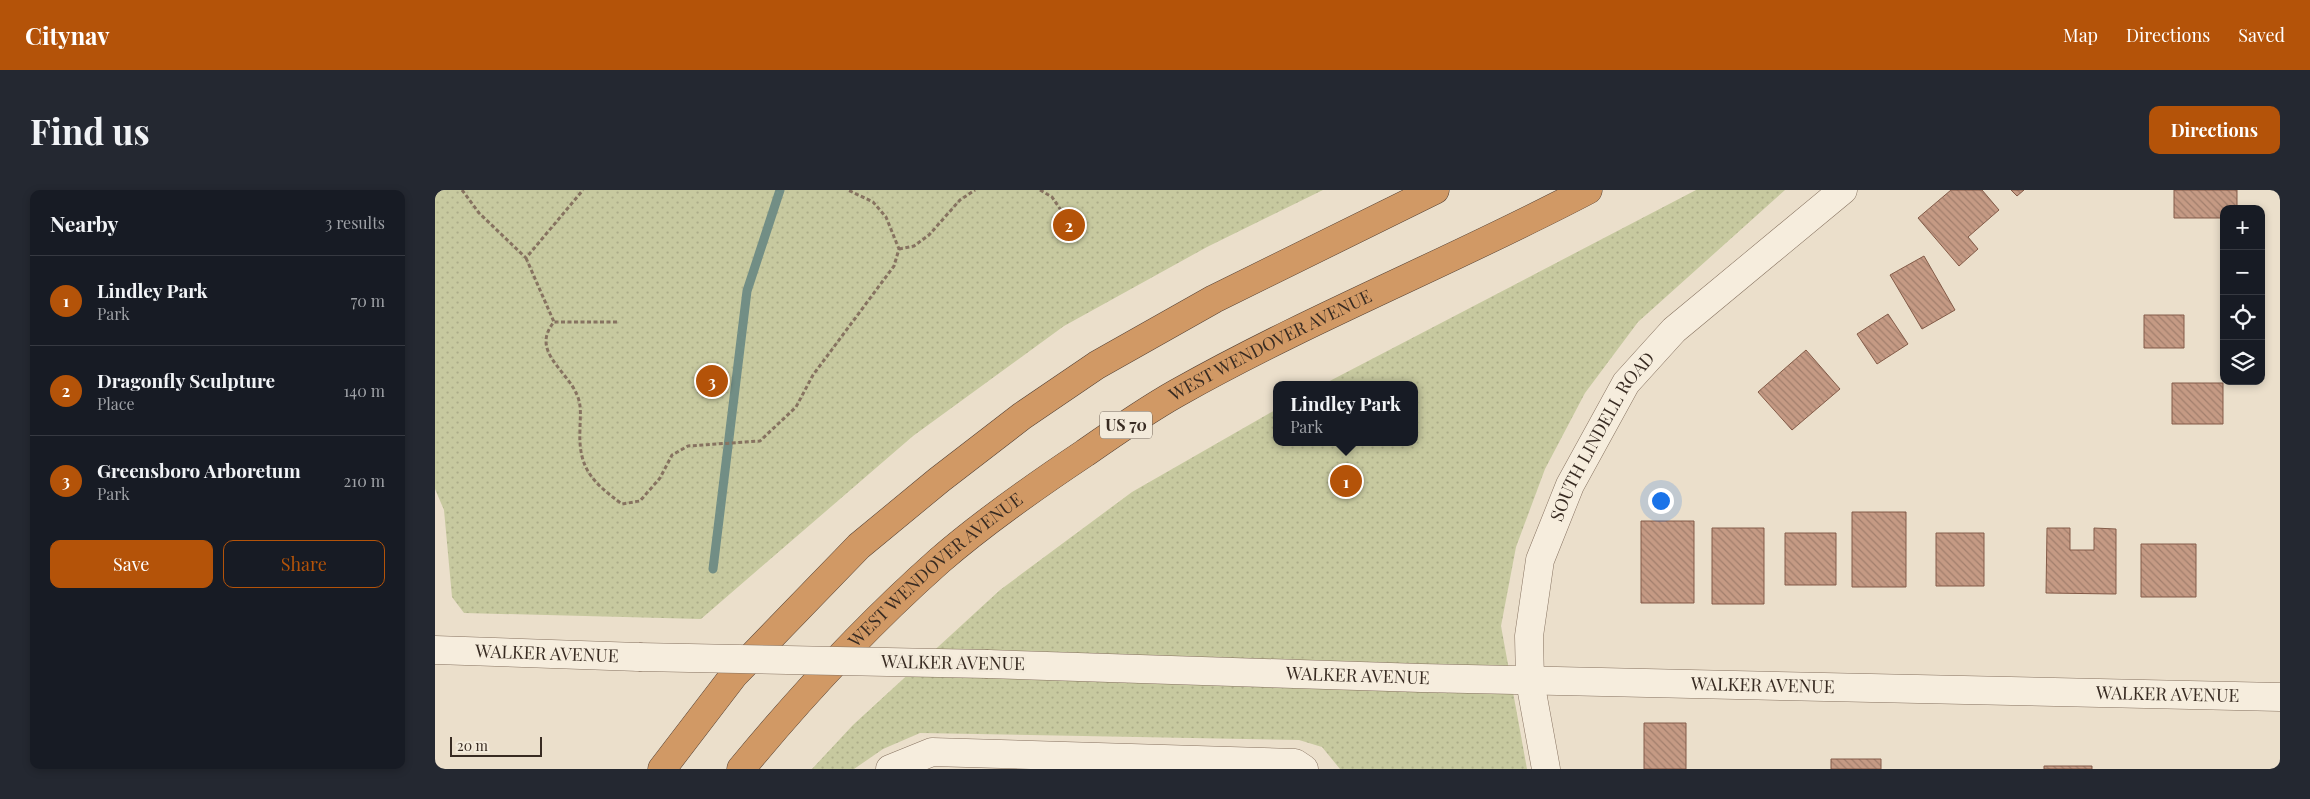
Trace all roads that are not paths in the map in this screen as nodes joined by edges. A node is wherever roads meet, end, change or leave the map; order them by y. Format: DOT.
graph roads {
  1 [pos="1435,190"];
  2 [pos="1588,190"];
  3 [pos="1843,190"];
  4 [pos="435,650"];
  5 [pos="1531,681"];
  6 [pos="2280,697"];
  7 [pos="662,769"];
  8 [pos="741,769"];
  9 [pos="890,769"];
  10 [pos="1304,769"];
  11 [pos="1546,769"];
  1 -- 7 [label="highway"];
  2 -- 8 [label="highway, WEST WENDOVER AVENUE / US 70"];
  3 -- 5 [label="street, SOUTH LINDELL ROAD"];
  4 -- 5 [label="street, WALKER AVENUE, bridge"];
  5 -- 6 [label="street, WALKER AVENUE"];
  5 -- 11 [label="street, SOUTH LINDELL ROAD"];
  9 -- 10 [label="street"];
}
